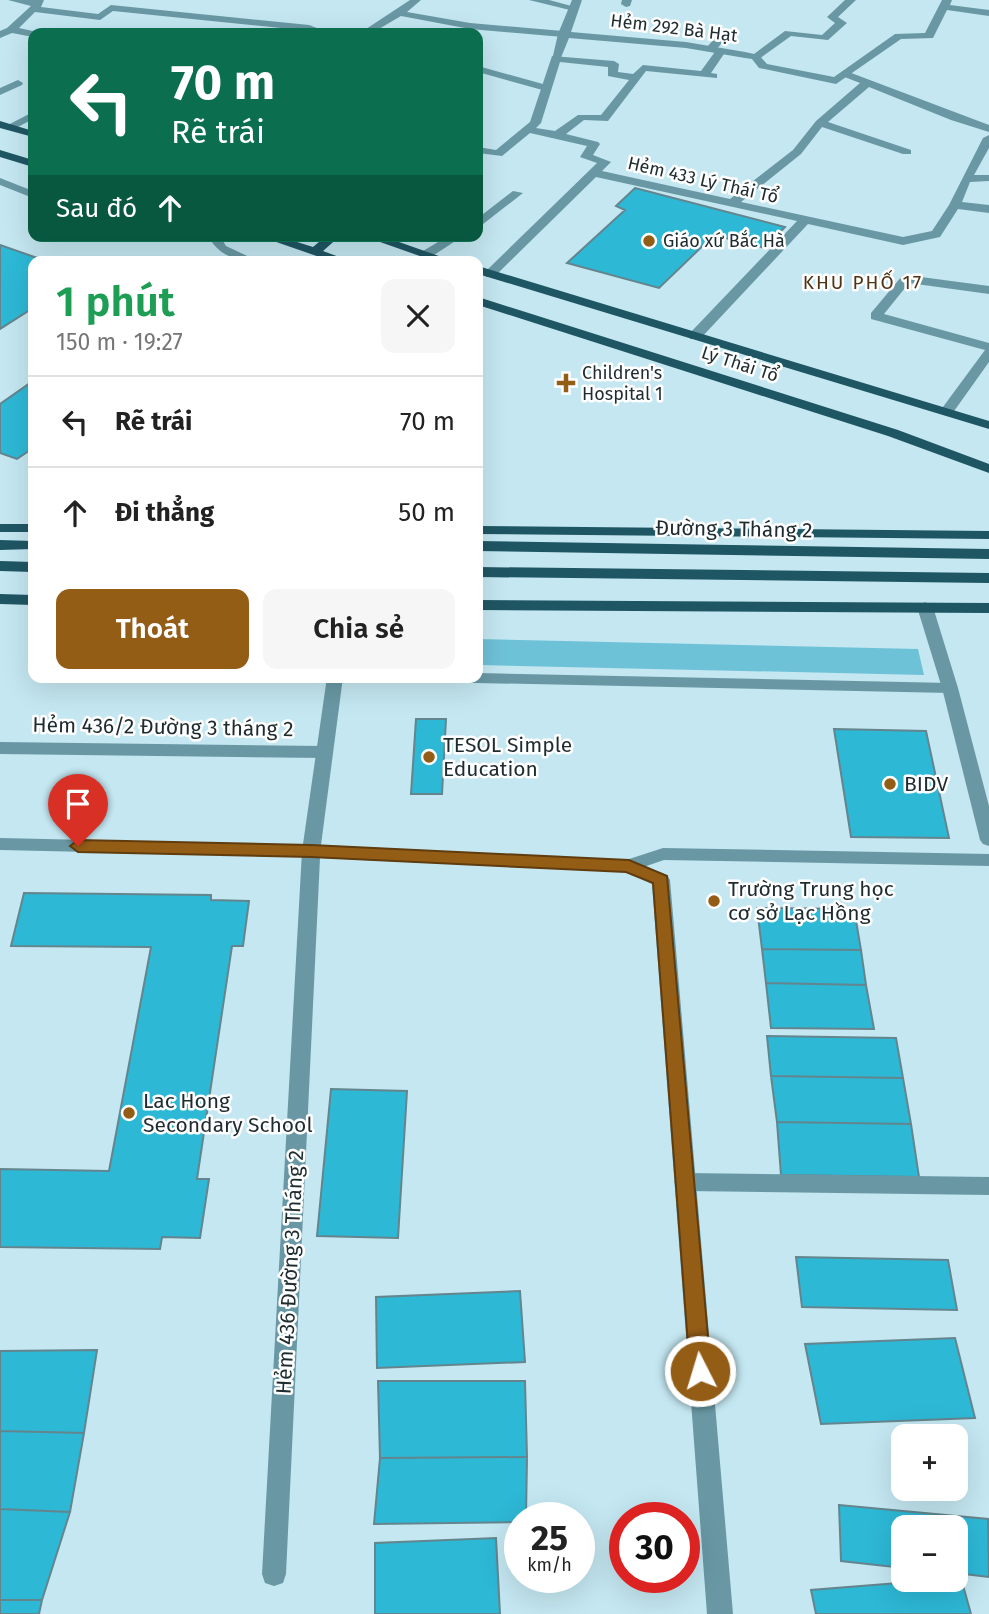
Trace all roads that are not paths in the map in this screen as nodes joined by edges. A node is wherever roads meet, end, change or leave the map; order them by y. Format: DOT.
graph roads {
  1 [pos="13,0"];
  2 [pos="416,0"];
  3 [pos="534,0"];
  4 [pos="851,0"];
  5 [pos="38,4"];
  6 [pos="576,4"];
  7 [pos="946,4"];
  8 [pos="399,13"];
  9 [pos="989,13"];
  10 [pos="309,28"];
  11 [pos="374,28"];
  12 [pos="459,28"];
  13 [pos="483,31"];
  14 [pos="726,31"];
  15 [pos="5,33"];
  16 [pos="28,34"];
  17 [pos="563,34"];
  18 [pos="716,50"];
  19 [pos="755,57"];
  20 [pos="556,58"];
  21 [pos="483,70"];
  22 [pos="845,74"];
  23 [pos="636,78"];
  24 [pos="18,83"];
  25 [pos="867,83"];
  26 [pos="546,88"];
  27 [pos="0,92"];
  28 [pos="28,117"];
  29 [pos="820,124"];
  30 [pos="5,126"];
  31 [pos="527,129"];
  32 [pos="989,129"];
  33 [pos="28,133"];
  34 [pos="557,135"];
  35 [pos="989,138"];
  36 [pos="483,151"];
  37 [pos="907,152"];
  38 [pos="0,154"];
  39 [pos="28,162"];
  40 [pos="594,173"];
  41 [pos="989,178"];
  42 [pos="966,179"];
  43 [pos="0,181"];
  44 [pos="28,193"];
  45 [pos="517,193"];
  46 [pos="731,204"];
  47 [pos="956,205"];
  48 [pos="989,209"];
  49 [pos="483,220"];
  50 [pos="804,221"];
  51 [pos="218,242"];
  52 [pos="283,242"];
  53 [pos="326,242"];
  54 [pos="388,242"];
  55 [pos="447,242"];
  56 [pos="314,252"];
  57 [pos="427,254"];
  58 [pos="240,256"];
  59 [pos="327,256"];
  60 [pos="433,256"];
  61 [pos="484,272"];
  62 [pos="989,290"];
  63 [pos="483,305"];
  64 [pos="695,335"];
  65 [pos="989,347"];
  66 [pos="989,353"];
  67 [pos="947,411"];
  68 [pos="989,425"];
  69 [pos="989,469"];
  70 [pos="0,528"];
  71 [pos="28,528"];
  72 [pos="989,528"];
  73 [pos="483,530"];
  74 [pos="535,530"];
  75 [pos="982,535"];
  76 [pos="0,545"];
  77 [pos="28,545"];
  78 [pos="483,547"];
  79 [pos="537,547"];
  80 [pos="943,554"];
  81 [pos="989,555"];
  82 [pos="0,566"];
  83 [pos="28,567"];
  84 [pos="483,572"];
  85 [pos="989,578"];
  86 [pos="0,599"];
  87 [pos="28,600"];
  88 [pos="483,605"];
  89 [pos="925,607"];
  90 [pos="989,608"];
  91 [pos="483,678"];
  92 [pos="334,683"];
  93 [pos="950,688"];
  94 [pos="0,748"];
  95 [pos="325,752"];
  96 [pos="989,840"];
  97 [pos="0,844"];
  98 [pos="311,851"];
  99 [pos="989,860"];
  100 [pos="629,866"];
  101 [pos="685,1182"];
  102 [pos="989,1186"];
  103 [pos="274,1574"];
  104 [pos="720,1614"];
  1 -- 5 [label="street"];
  2 -- 8 [label="street"];
  3 -- 6 [label="street"];
  4 -- 19 [label="street"];
  5 -- 10 [label="street"];
  5 -- 15 [label="street"];
  6 -- 17 [label="street"];
  7 -- 9 [label="street"];
  7 -- 22 [label="street"];
  8 -- 11 [label="street"];
  8 -- 12 [label="street, Hẻm 292 Bà Hạt"];
  13 -- 17 [label="street, Hẻm 292 Bà Hạt"];
  14 -- 18 [label="street"];
  15 -- 16 [label="street"];
  17 -- 18 [label="street, Hẻm 292 Bà Hạt"];
  17 -- 20 [label="street"];
  18 -- 19 [label="street, Hẻm 292 Bà Hạt"];
  18 -- 23 [label="street"];
  19 -- 22 [label="street, Hẻm 292 Bà Hạt"];
  20 -- 23 [label="street"];
  20 -- 26 [label="street"];
  21 -- 26 [label="street"];
  22 -- 25 [label="street"];
  23 -- 34 [label="street"];
  24 -- 27 [label="street"];
  25 -- 29 [label="street"];
  25 -- 32 [label="street"];
  26 -- 31 [label="street"];
  28 -- 30 [label="street"];
  29 -- 37 [label="street"];
  29 -- 46 [label="street"];
  30 -- 33 [label="main road"];
  31 -- 34 [label="street"];
  31 -- 36 [label="street"];
  34 -- 40 [label="street"];
  35 -- 42 [label="street, Hẻm 433 Lý Thái Tổ"];
  38 -- 39 [label="main road"];
  40 -- 46 [label="street, Hẻm 433 Lý Thái Tổ"];
  40 -- 61 [label="street"];
  41 -- 42 [label="street"];
  42 -- 47 [label="street, Hẻm 433 Lý Thái Tổ"];
  43 -- 44 [label="street"];
  45 -- 49 [label="street"];
  46 -- 50 [label="street, Hẻm 433 Lý Thái Tổ"];
  47 -- 48 [label="street"];
  47 -- 50 [label="street, Hẻm 433 Lý Thái Tổ"];
  50 -- 64 [label="street, Hẻm 433 Lý Thái Tổ"];
  51 -- 58 [label="street"];
  52 -- 56 [label="main road"];
  53 -- 56 [label="main road"];
  54 -- 57 [label="main road"];
  55 -- 57 [label="street"];
  56 -- 59 [label="main road"];
  57 -- 60 [label="main road"];
  61 -- 64 [label="main road, Lý Thái Tổ"];
  62 -- 65 [label="street"];
  63 -- 69 [label="main road, Lý Thái Tổ"];
  64 -- 67 [label="main road, Lý Thái Tổ"];
  66 -- 67 [label="street"];
  67 -- 68 [label="main road, Lý Thái Tổ"];
  70 -- 71 [label="main road"];
  72 -- 75 [label="main road"];
  73 -- 74 [label="main road, Đường 3 Tháng 2"];
  74 -- 75 [label="main road, Đường 3 Tháng 2"];
  74 -- 79 [label="main road"];
  75 -- 80 [label="main road"];
  76 -- 77 [label="main road"];
  78 -- 79 [label="main road, Đường 3 Tháng 2"];
  79 -- 80 [label="main road, Đường 3 Tháng 2"];
  80 -- 81 [label="main road, Đường 3 Tháng 2"];
  82 -- 83 [label="main road"];
  84 -- 85 [label="main road"];
  86 -- 87 [label="main road"];
  88 -- 89 [label="main road"];
  89 -- 90 [label="main road"];
  89 -- 93 [label="street"];
  91 -- 93 [label="street"];
  92 -- 95 [label="street, Hẻm 436 Đường 3 Tháng 2"];
  93 -- 96 [label="street"];
  94 -- 95 [label="street, Hẻm 436/2 Đường 3 tháng 2"];
  95 -- 98 [label="street, Hẻm 436 Đường 3 Tháng 2"];
  97 -- 98 [label="street"];
  98 -- 100 [label="street"];
  98 -- 103 [label="street, Hẻm 436 Đường 3 Tháng 2"];
  99 -- 100 [label="street"];
  100 -- 101 [label="street"];
  101 -- 102 [label="street"];
  101 -- 104 [label="street"];
}
